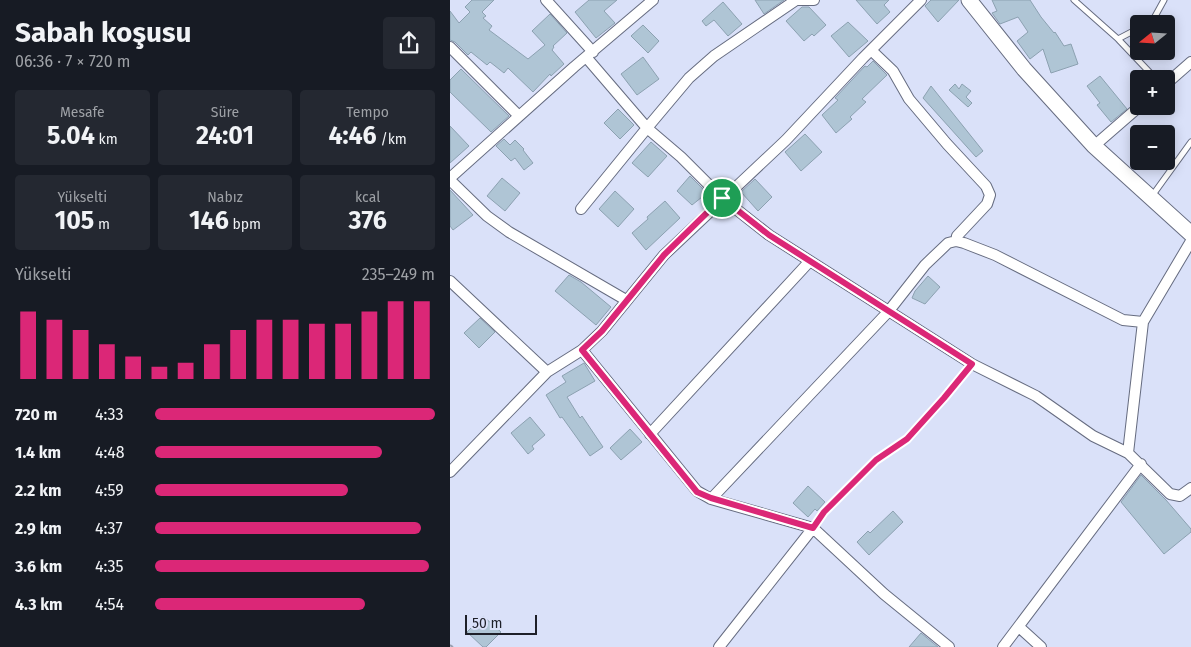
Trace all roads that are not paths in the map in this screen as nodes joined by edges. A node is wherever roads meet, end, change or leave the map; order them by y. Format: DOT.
graph roads {
  1 [pos="546,0"];
  2 [pos="653,0"];
  3 [pos="796,0"];
  4 [pos="814,0"];
  5 [pos="921,0"];
  6 [pos="969,0"];
  7 [pos="1074,0"];
  8 [pos="1164,0"];
  9 [pos="1156,15"];
  10 [pos="1130,33"];
  11 [pos="1118,39"];
  12 [pos="450,47"];
  13 [pos="870,50"];
  14 [pos="589,55"];
  15 [pos="1191,62"];
  16 [pos="1147,70"];
  17 [pos="1175,76"];
  18 [pos="1130,115"];
  19 [pos="519,116"];
  20 [pos="647,128"];
  21 [pos="1191,142"];
  22 [pos="1094,146"];
  23 [pos="450,179"];
  24 [pos="722,198"];
  25 [pos="1151,198"];
  26 [pos="581,209"];
  27 [pos="1191,234"];
  28 [pos="956,241"];
  29 [pos="1191,241"];
  30 [pos="809,262"];
  31 [pos="452,287"];
  32 [pos="626,300"];
  33 [pos="888,312"];
  34 [pos="1143,322"];
  35 [pos="582,350"];
  36 [pos="972,364"];
  37 [pos="547,372"];
  38 [pos="650,434"];
  39 [pos="1128,453"];
  40 [pos="1141,464"];
  41 [pos="450,472"];
  42 [pos="1191,488"];
  43 [pos="711,498"];
  44 [pos="813,528"];
  45 [pos="1019,626"];
  46 [pos="719,647"];
  47 [pos="948,647"];
  48 [pos="1003,647"];
  49 [pos="1041,647"];
  1 -- 14 [label="street"];
  2 -- 14 [label="street"];
  3 -- 4 [label="street"];
  3 -- 20 [label="street"];
  5 -- 13 [label="street"];
  6 -- 22 [label="street"];
  7 -- 11 [label="lane"];
  8 -- 9 [label="lane"];
  10 -- 11 [label="lane"];
  11 -- 16 [label="lane"];
  12 -- 19 [label="street"];
  13 -- 24 [label="street"];
  13 -- 28 [label="street"];
  14 -- 19 [label="street"];
  14 -- 20 [label="street"];
  15 -- 17 [label="street"];
  18 -- 22 [label="street"];
  19 -- 23 [label="street"];
  20 -- 24 [label="street"];
  20 -- 26 [label="street"];
  21 -- 25 [label="lane"];
  22 -- 25 [label="street"];
  23 -- 32 [label="street"];
  24 -- 30 [label="street"];
  24 -- 32 [label="street"];
  25 -- 27 [label="street"];
  28 -- 33 [label="street"];
  28 -- 34 [label="street"];
  29 -- 34 [label="street"];
  30 -- 33 [label="street"];
  30 -- 38 [label="street"];
  31 -- 37 [label="street"];
  32 -- 35 [label="street"];
  33 -- 36 [label="street"];
  33 -- 43 [label="street"];
  34 -- 39 [label="street"];
  35 -- 37 [label="street"];
  35 -- 38 [label="street"];
  36 -- 39 [label="street"];
  36 -- 44 [label="lane"];
  37 -- 41 [label="street"];
  38 -- 43 [label="street"];
  39 -- 40 [label="street"];
  40 -- 42 [label="street"];
  40 -- 45 [label="street"];
  43 -- 44 [label="street"];
  44 -- 46 [label="street"];
  44 -- 47 [label="street"];
  45 -- 48 [label="street"];
  45 -- 49 [label="street"];
}
